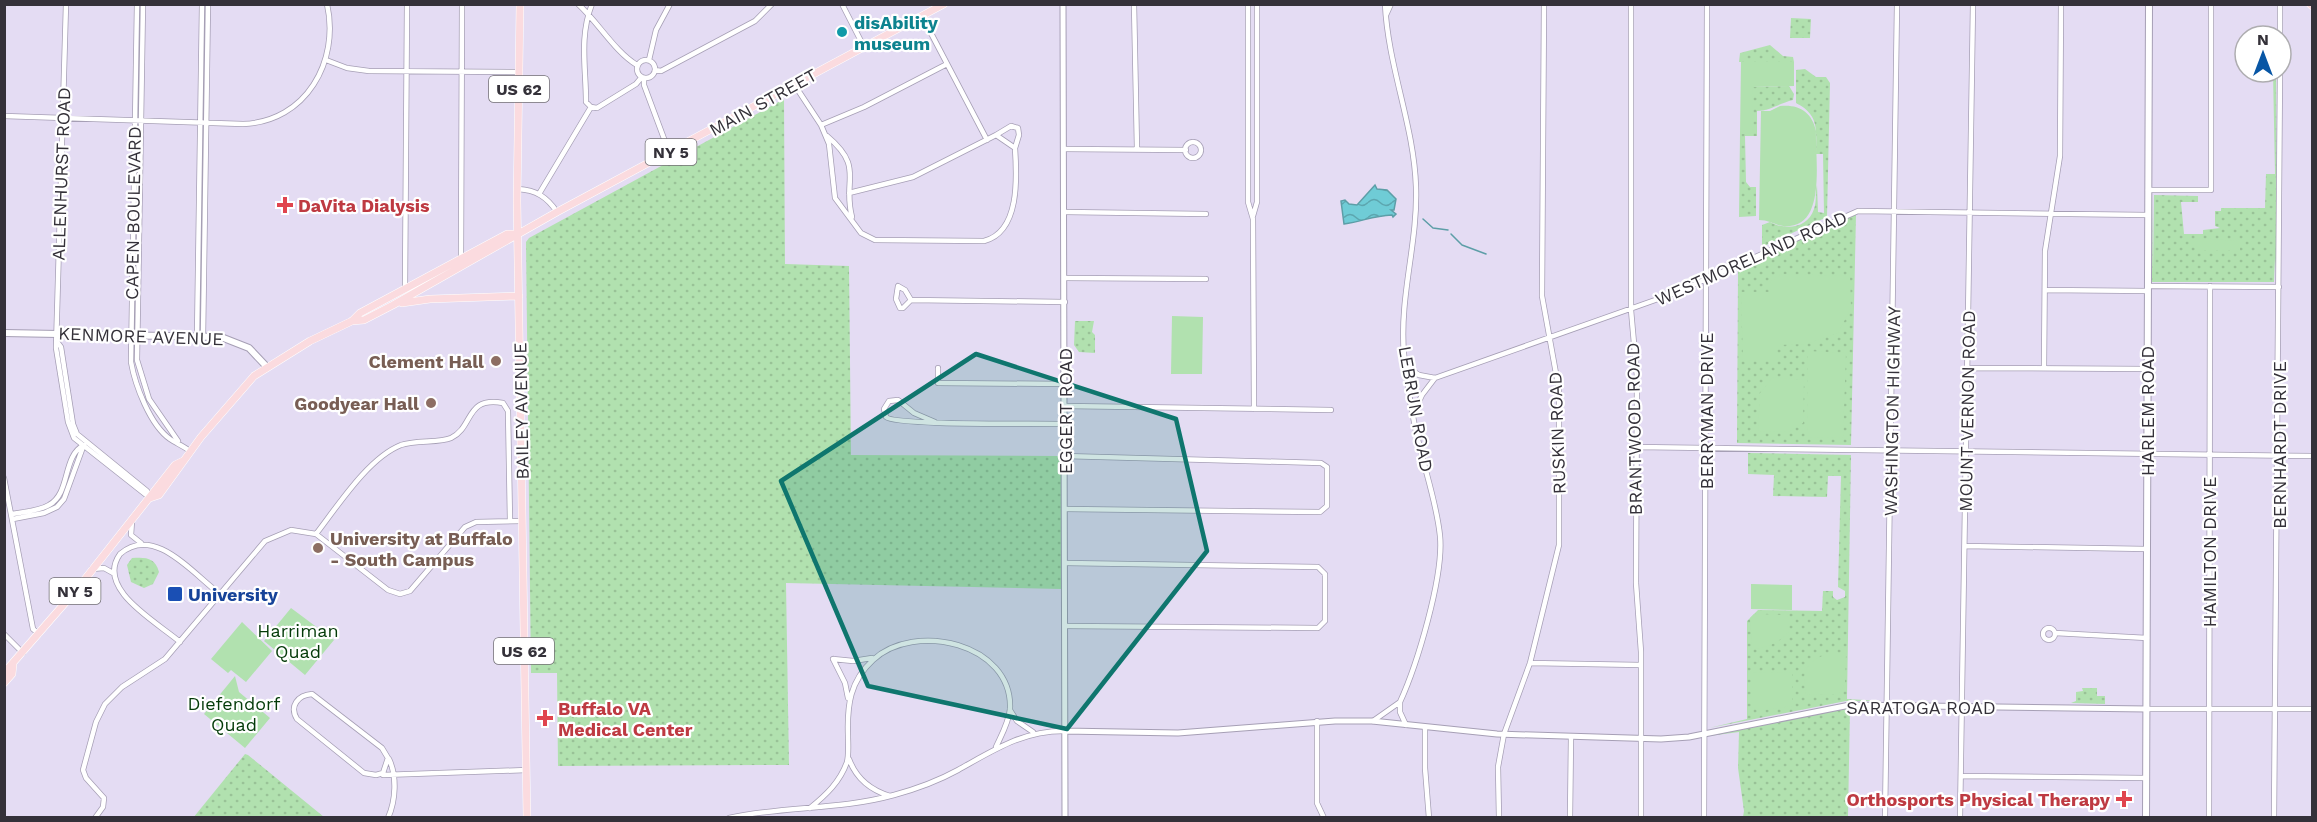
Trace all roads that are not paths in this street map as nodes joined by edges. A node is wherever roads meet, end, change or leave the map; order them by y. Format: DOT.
graph roads {
  1 [pos="66,4"];
  2 [pos="137,4"];
  3 [pos="143,4"];
  4 [pos="202,4"];
  5 [pos="208,4"];
  6 [pos="327,4"];
  7 [pos="407,4"];
  8 [pos="462,4"];
  9 [pos="520,4"];
  10 [pos="578,4"];
  11 [pos="592,4"];
  12 [pos="670,4"];
  13 [pos="772,4"];
  14 [pos="842,4"];
  15 [pos="944,4"];
  16 [pos="1063,4"];
  17 [pos="1134,4"];
  18 [pos="1248,4"];
  19 [pos="1257,4"];
  20 [pos="1385,4"];
  21 [pos="1391,4"];
  22 [pos="1544,4"];
  23 [pos="1631,4"];
  24 [pos="1707,4"];
  25 [pos="1898,4"];
  26 [pos="1973,4"];
  27 [pos="2061,4"];
  28 [pos="2149,4"];
  29 [pos="2211,4"];
  30 [pos="2280,4"];
  31 [pos="588,14"];
  32 [pos="922,16"];
  33 [pos="1386,17"];
  34 [pos="2280,24"];
  35 [pos="864,47"];
  36 [pos="1248,47"];
  37 [pos="1257,47"];
  38 [pos="326,60"];
  39 [pos="649,60"];
  40 [pos="946,64"];
  41 [pos="637,65"];
  42 [pos="655,70"];
  43 [pos="462,71"];
  44 [pos="406,72"];
  45 [pos="518,72"];
  46 [pos="643,78"];
  47 [pos="794,84"];
  48 [pos="2280,84"];
  49 [pos="591,107"];
  50 [pos="4,116"];
  51 [pos="63,117"];
  52 [pos="138,120"];
  53 [pos="200,122"];
  54 [pos="207,122"];
  55 [pos="821,125"];
  56 [pos="826,135"];
  57 [pos="996,135"];
  58 [pos="987,140"];
  59 [pos="1015,148"];
  60 [pos="1064,149"];
  61 [pos="1137,149"];
  62 [pos="1186,150"];
  63 [pos="669,152"];
  64 [pos="518,189"];
  65 [pos="2148,190"];
  66 [pos="849,193"];
  67 [pos="539,194"];
  68 [pos="1895,211"];
  69 [pos="557,212"];
  70 [pos="1065,212"];
  71 [pos="1970,212"];
  72 [pos="2052,213"];
  73 [pos="1206,214"];
  74 [pos="2148,215"];
  75 [pos="1253,219"];
  76 [pos="852,220"];
  77 [pos="518,234"];
  78 [pos="461,263"];
  79 [pos="1065,278"];
  80 [pos="1206,279"];
  81 [pos="1706,279"];
  82 [pos="2210,286"];
  83 [pos="2279,287"];
  84 [pos="405,289"];
  85 [pos="2148,289"];
  86 [pos="2045,290"];
  87 [pos="519,296"];
  88 [pos="405,297"];
  89 [pos="911,300"];
  90 [pos="1065,302"];
  91 [pos="393,305"];
  92 [pos="1630,310"];
  93 [pos="352,321"];
  94 [pos="4,333"];
  95 [pos="57,334"];
  96 [pos="134,335"];
  97 [pos="200,337"];
  98 [pos="1549,338"];
  99 [pos="266,366"];
  100 [pos="1405,366"];
  101 [pos="938,368"];
  102 [pos="1967,368"];
  103 [pos="2044,368"];
  104 [pos="2148,369"];
  105 [pos="1435,378"];
  106 [pos="1065,384"];
  107 [pos="147,394"];
  108 [pos="141,397"];
  109 [pos="1065,406"];
  110 [pos="1254,409"];
  111 [pos="1331,410"];
  112 [pos="1413,414"];
  113 [pos="935,422"];
  114 [pos="1065,424"];
  115 [pos="178,441"];
  116 [pos="85,445"];
  117 [pos="1636,447"];
  118 [pos="1706,448"];
  119 [pos="190,451"];
  120 [pos="1891,451"];
  121 [pos="1966,452"];
  122 [pos="2147,454"];
  123 [pos="1064,456"];
  124 [pos="2210,456"];
  125 [pos="2313,456"];
  126 [pos="2279,457"];
  127 [pos="4,478"];
  128 [pos="150,498"];
  129 [pos="1065,509"];
  130 [pos="12,516"];
  131 [pos="133,520"];
  132 [pos="510,521"];
  133 [pos="522,521"];
  134 [pos="316,534"];
  135 [pos="141,543"];
  136 [pos="1965,546"];
  137 [pos="111,547"];
  138 [pos="2147,549"];
  139 [pos="120,554"];
  140 [pos="1065,563"];
  141 [pos="93,569"];
  142 [pos="114,573"];
  143 [pos="220,594"];
  144 [pos="1065,626"];
  145 [pos="2055,633"];
  146 [pos="4,634"];
  147 [pos="39,634"];
  148 [pos="2147,638"];
  149 [pos="4,641"];
  150 [pos="180,642"];
  151 [pos="11,643"];
  152 [pos="23,653"];
  153 [pos="875,657"];
  154 [pos="1530,663"];
  155 [pos="13,665"];
  156 [pos="1641,665"];
  157 [pos="4,673"];
  158 [pos="4,683"];
  159 [pos="848,701"];
  160 [pos="1400,702"];
  161 [pos="1887,705"];
  162 [pos="1962,706"];
  163 [pos="2146,709"];
  164 [pos="2209,709"];
  165 [pos="2276,709"];
  166 [pos="2313,709"];
  167 [pos="1010,710"];
  168 [pos="1317,721"];
  169 [pos="1372,721"];
  170 [pos="1407,726"];
  171 [pos="1425,728"];
  172 [pos="1064,731"];
  173 [pos="1035,733"];
  174 [pos="1705,733"];
  175 [pos="1504,734"];
  176 [pos="1571,737"];
  177 [pos="1641,739"];
  178 [pos="996,747"];
  179 [pos="848,756"];
  180 [pos="388,758"];
  181 [pos="527,770"];
  182 [pos="393,773"];
  183 [pos="380,775"];
  184 [pos="1960,776"];
  185 [pos="2146,778"];
  186 [pos="891,796"];
  187 [pos="810,808"];
  188 [pos="94,818"];
  189 [pos="388,818"];
  190 [pos="528,818"];
  191 [pos="729,818"];
  192 [pos="1065,818"];
  193 [pos="1324,818"];
  194 [pos="1429,818"];
  195 [pos="1499,818"];
  196 [pos="1570,818"];
  197 [pos="1641,818"];
  198 [pos="1704,818"];
  199 [pos="1885,818"];
  200 [pos="1960,818"];
  201 [pos="2146,818"];
  202 [pos="2209,818"];
  203 [pos="2274,818"];
  1 -- 51 [label="street, ALLENHURST ROAD"];
  2 -- 52 [label="street, CAPEN BOULEVARD"];
  3 -- 52 [label="street, CAPEN BOULEVARD"];
  4 -- 53 [label="street"];
  5 -- 54 [label="street"];
  6 -- 38 [label="street"];
  7 -- 44 [label="street"];
  8 -- 43 [label="street"];
  9 -- 45 [label="main road, BAILEY AVENUE / US 62"];
  10 -- 31 [label="street"];
  11 -- 31 [label="street"];
  12 -- 39 [label="street"];
  13 -- 42 [label="street"];
  14 -- 35 [label="street"];
  15 -- 32 [label="main road, MAIN STREET / NY 5"];
  16 -- 60 [label="street, EGGERT ROAD"];
  17 -- 61 [label="street"];
  18 -- 36 [label="street"];
  19 -- 37 [label="street"];
  20 -- 33 [label="street, LEBRUN ROAD"];
  21 -- 33 [label="street"];
  22 -- 98 [label="street, RUSKIN ROAD"];
  23 -- 92 [label="street, BRANTWOOD ROAD"];
  24 -- 81 [label="street, BERRYMAN DRIVE"];
  25 -- 68 [label="street, WASHINGTON HIGHWAY"];
  26 -- 71 [label="street, MOUNT VERNON ROAD"];
  27 -- 72 [label="street"];
  28 -- 65 [label="main road, HARLEM ROAD"];
  29 -- 65 [label="street"];
  30 -- 34 [label="street"];
  31 -- 41 [label="street"];
  31 -- 49 [label="street"];
  32 -- 35 [label="main road, MAIN STREET / NY 5"];
  32 -- 40 [label="street"];
  33 -- 100 [label="street, LEBRUN ROAD"];
  35 -- 47 [label="main road, MAIN STREET / NY 5"];
  36 -- 37 [label="street"];
  36 -- 75 [label="street"];
  37 -- 75 [label="street"];
  38 -- 44 [label="street"];
  38 -- 54 [label="street"];
  39 -- 41 [label="street"];
  39 -- 42 [label="street"];
  40 -- 55 [label="street"];
  40 -- 58 [label="street"];
  41 -- 46 [label="street"];
  42 -- 46 [label="street"];
  43 -- 44 [label="street"];
  43 -- 45 [label="street"];
  43 -- 78 [label="street"];
  44 -- 84 [label="street"];
  45 -- 64 [label="main road, BAILEY AVENUE / US 62"];
  46 -- 49 [label="street"];
  46 -- 63 [label="street"];
  47 -- 55 [label="street"];
  47 -- 63 [label="main road, MAIN STREET / NY 5"];
  48 -- 83 [label="street, BERNHARDT DRIVE"];
  49 -- 67 [label="street"];
  50 -- 51 [label="street"];
  51 -- 52 [label="street"];
  51 -- 95 [label="street, ALLENHURST ROAD"];
  52 -- 53 [label="street"];
  52 -- 96 [label="street, CAPEN BOULEVARD"];
  53 -- 54 [label="street"];
  53 -- 97 [label="street"];
  54 -- 97 [label="street"];
  55 -- 56 [label="street"];
  56 -- 66 [label="street"];
  56 -- 76 [label="street"];
  57 -- 58 [label="street"];
  57 -- 59 [label="street"];
  57 -- 59 [label="street"];
  58 -- 66 [label="street"];
  59 -- 76 [label="street"];
  60 -- 61 [label="street"];
  60 -- 70 [label="street, EGGERT ROAD"];
  61 -- 62 [label="street"];
  63 -- 69 [label="main road, MAIN STREET / NY 5"];
  64 -- 67 [label="street"];
  64 -- 77 [label="main road, BAILEY AVENUE / US 62"];
  65 -- 74 [label="main road, HARLEM ROAD"];
  66 -- 76 [label="street"];
  67 -- 69 [label="street"];
  68 -- 71 [label="street, WESTMORELAND ROAD"];
  68 -- 81 [label="street, WESTMORELAND ROAD"];
  68 -- 120 [label="street, WASHINGTON HIGHWAY"];
  69 -- 77 [label="main road, MAIN STREET / NY 5"];
  70 -- 73 [label="street"];
  70 -- 79 [label="street, EGGERT ROAD"];
  71 -- 72 [label="street, WESTMORELAND ROAD"];
  71 -- 102 [label="street, MOUNT VERNON ROAD"];
  72 -- 74 [label="street, WESTMORELAND ROAD"];
  72 -- 86 [label="street"];
  74 -- 85 [label="main road, HARLEM ROAD"];
  75 -- 110 [label="street"];
  77 -- 78 [label="main road, MAIN STREET / NY 5"];
  77 -- 87 [label="main road, BAILEY AVENUE / US 62"];
  78 -- 84 [label="main road, MAIN STREET / NY 5"];
  78 -- 88 [label="main road, MAIN STREET / NY 5"];
  79 -- 80 [label="street"];
  79 -- 90 [label="street, EGGERT ROAD"];
  81 -- 92 [label="street, WESTMORELAND ROAD"];
  81 -- 118 [label="street, BERRYMAN DRIVE"];
  82 -- 83 [label="street"];
  82 -- 85 [label="street"];
  82 -- 124 [label="street, HAMILTON DRIVE"];
  83 -- 126 [label="street, BERNHARDT DRIVE"];
  84 -- 88 [label="street"];
  84 -- 93 [label="main road, MAIN STREET / NY 5"];
  85 -- 86 [label="street"];
  85 -- 104 [label="main road, HARLEM ROAD"];
  86 -- 103 [label="street"];
  87 -- 91 [label="main road"];
  87 -- 133 [label="main road, BAILEY AVENUE / US 62"];
  88 -- 91 [label="main road, MAIN STREET / NY 5"];
  89 -- 89 [label="street"];
  89 -- 90 [label="street"];
  90 -- 106 [label="street, EGGERT ROAD"];
  91 -- 93 [label="main road, MAIN STREET / NY 5"];
  92 -- 98 [label="street, WESTMORELAND ROAD"];
  92 -- 117 [label="street, BRANTWOOD ROAD"];
  93 -- 99 [label="main road, MAIN STREET / NY 5"];
  94 -- 95 [label="main road, KENMORE AVENUE"];
  95 -- 96 [label="main road, KENMORE AVENUE"];
  95 -- 116 [label="street, ALLENHURST ROAD"];
  96 -- 97 [label="main road, KENMORE AVENUE"];
  96 -- 107 [label="street, CAPEN BOULEVARD"];
  96 -- 108 [label="street, CAPEN BOULEVARD"];
  97 -- 99 [label="main road, KENMORE AVENUE"];
  98 -- 105 [label="street, WESTMORELAND ROAD"];
  98 -- 154 [label="street, RUSKIN ROAD"];
  99 -- 119 [label="main road, MAIN STREET / NY 5"];
  100 -- 105 [label="street"];
  100 -- 112 [label="street, LEBRUN ROAD"];
  101 -- 106 [label="street"];
  102 -- 103 [label="street"];
  102 -- 121 [label="street, MOUNT VERNON ROAD"];
  103 -- 104 [label="street"];
  104 -- 122 [label="main road, HARLEM ROAD"];
  105 -- 112 [label="street"];
  106 -- 109 [label="street, EGGERT ROAD"];
  107 -- 108 [label="street"];
  107 -- 115 [label="street, CAPEN BOULEVARD"];
  108 -- 115 [label="street, CAPEN BOULEVARD"];
  109 -- 110 [label="street"];
  109 -- 114 [label="street, EGGERT ROAD"];
  110 -- 111 [label="street"];
  112 -- 160 [label="street, LEBRUN ROAD"];
  113 -- 113 [label="street"];
  113 -- 114 [label="street"];
  114 -- 123 [label="street, EGGERT ROAD"];
  115 -- 119 [label="street, CAPEN BOULEVARD"];
  116 -- 128 [label="street, ALLENHURST ROAD"];
  116 -- 130 [label="street"];
  117 -- 118 [label="street"];
  117 -- 156 [label="street, BRANTWOOD ROAD"];
  118 -- 120 [label="street"];
  118 -- 174 [label="street, BERRYMAN DRIVE"];
  119 -- 128 [label="main road, MAIN STREET / NY 5"];
  120 -- 121 [label="street"];
  120 -- 161 [label="street, WASHINGTON HIGHWAY"];
  121 -- 122 [label="street"];
  121 -- 136 [label="street, MOUNT VERNON ROAD"];
  122 -- 124 [label="street"];
  122 -- 138 [label="main road, HARLEM ROAD"];
  123 -- 129 [label="street, EGGERT ROAD"];
  123 -- 129 [label="street"];
  124 -- 126 [label="street"];
  124 -- 164 [label="street, HAMILTON DRIVE"];
  125 -- 126 [label="street"];
  126 -- 165 [label="street, BERNHARDT DRIVE"];
  127 -- 130 [label="street"];
  128 -- 131 [label="main road, MAIN STREET / NY 5"];
  129 -- 140 [label="street, EGGERT ROAD"];
  130 -- 147 [label="street"];
  131 -- 135 [label="street"];
  131 -- 137 [label="main road, MAIN STREET / NY 5"];
  132 -- 133 [label="street"];
  132 -- 134 [label="street"];
  132 -- 134 [label="street"];
  133 -- 181 [label="main road, BAILEY AVENUE / US 62"];
  134 -- 143 [label="street"];
  135 -- 139 [label="street"];
  135 -- 143 [label="street"];
  136 -- 138 [label="street"];
  136 -- 162 [label="street, MOUNT VERNON ROAD"];
  137 -- 139 [label="street"];
  137 -- 141 [label="main road, MAIN STREET / NY 5"];
  138 -- 148 [label="main road, HARLEM ROAD"];
  139 -- 142 [label="street"];
  140 -- 144 [label="street, EGGERT ROAD"];
  140 -- 144 [label="street"];
  141 -- 142 [label="street"];
  141 -- 147 [label="main road, MAIN STREET / NY 5"];
  142 -- 150 [label="street"];
  143 -- 150 [label="street"];
  144 -- 172 [label="street, EGGERT ROAD"];
  145 -- 148 [label="street"];
  146 -- 151 [label="street"];
  147 -- 152 [label="main road, NY 5"];
  148 -- 163 [label="main road, HARLEM ROAD"];
  149 -- 151 [label="street"];
  150 -- 188 [label="street"];
  151 -- 152 [label="street"];
  152 -- 155 [label="main road, NY 5"];
  153 -- 159 [label="street"];
  153 -- 159 [label="street"];
  153 -- 167 [label="street"];
  154 -- 156 [label="street"];
  154 -- 175 [label="street, RUSKIN ROAD"];
  155 -- 157 [label="main road, NY 5"];
  155 -- 158 [label="main road, NY 5"];
  156 -- 177 [label="street, BRANTWOOD ROAD"];
  159 -- 179 [label="street"];
  160 -- 169 [label="street"];
  160 -- 170 [label="street"];
  161 -- 162 [label="street, SARATOGA ROAD"];
  161 -- 174 [label="street, SARATOGA ROAD"];
  161 -- 199 [label="street, WASHINGTON HIGHWAY"];
  162 -- 163 [label="street, SARATOGA ROAD"];
  162 -- 184 [label="street, MOUNT VERNON ROAD"];
  163 -- 164 [label="street, SARATOGA ROAD"];
  163 -- 185 [label="main road, HARLEM ROAD"];
  164 -- 165 [label="street, SARATOGA ROAD"];
  164 -- 202 [label="street, HAMILTON DRIVE"];
  165 -- 166 [label="street, SARATOGA ROAD"];
  165 -- 203 [label="street, BERNHARDT DRIVE"];
  167 -- 173 [label="street"];
  167 -- 178 [label="street"];
  168 -- 169 [label="street"];
  168 -- 172 [label="street"];
  168 -- 193 [label="street"];
  169 -- 170 [label="street"];
  170 -- 171 [label="street"];
  171 -- 175 [label="street, SARATOGA ROAD"];
  171 -- 194 [label="street"];
  172 -- 173 [label="street"];
  172 -- 192 [label="street, EGGERT ROAD"];
  173 -- 178 [label="street"];
  174 -- 177 [label="street, SARATOGA ROAD"];
  174 -- 198 [label="street, BERRYMAN DRIVE"];
  175 -- 176 [label="street, SARATOGA ROAD"];
  175 -- 195 [label="street, RUSKIN ROAD"];
  176 -- 177 [label="street, SARATOGA ROAD"];
  176 -- 196 [label="street"];
  177 -- 197 [label="street, BRANTWOOD ROAD"];
  178 -- 186 [label="street"];
  179 -- 186 [label="street"];
  179 -- 187 [label="street"];
  180 -- 182 [label="street"];
  180 -- 183 [label="street"];
  180 -- 183 [label="street"];
  181 -- 182 [label="street"];
  181 -- 190 [label="main road, BAILEY AVENUE / US 62"];
  182 -- 183 [label="street"];
  182 -- 189 [label="street"];
  184 -- 185 [label="street"];
  184 -- 200 [label="street, MOUNT VERNON ROAD"];
  185 -- 201 [label="main road, HARLEM ROAD"];
  186 -- 187 [label="street"];
  187 -- 191 [label="street"];
}
